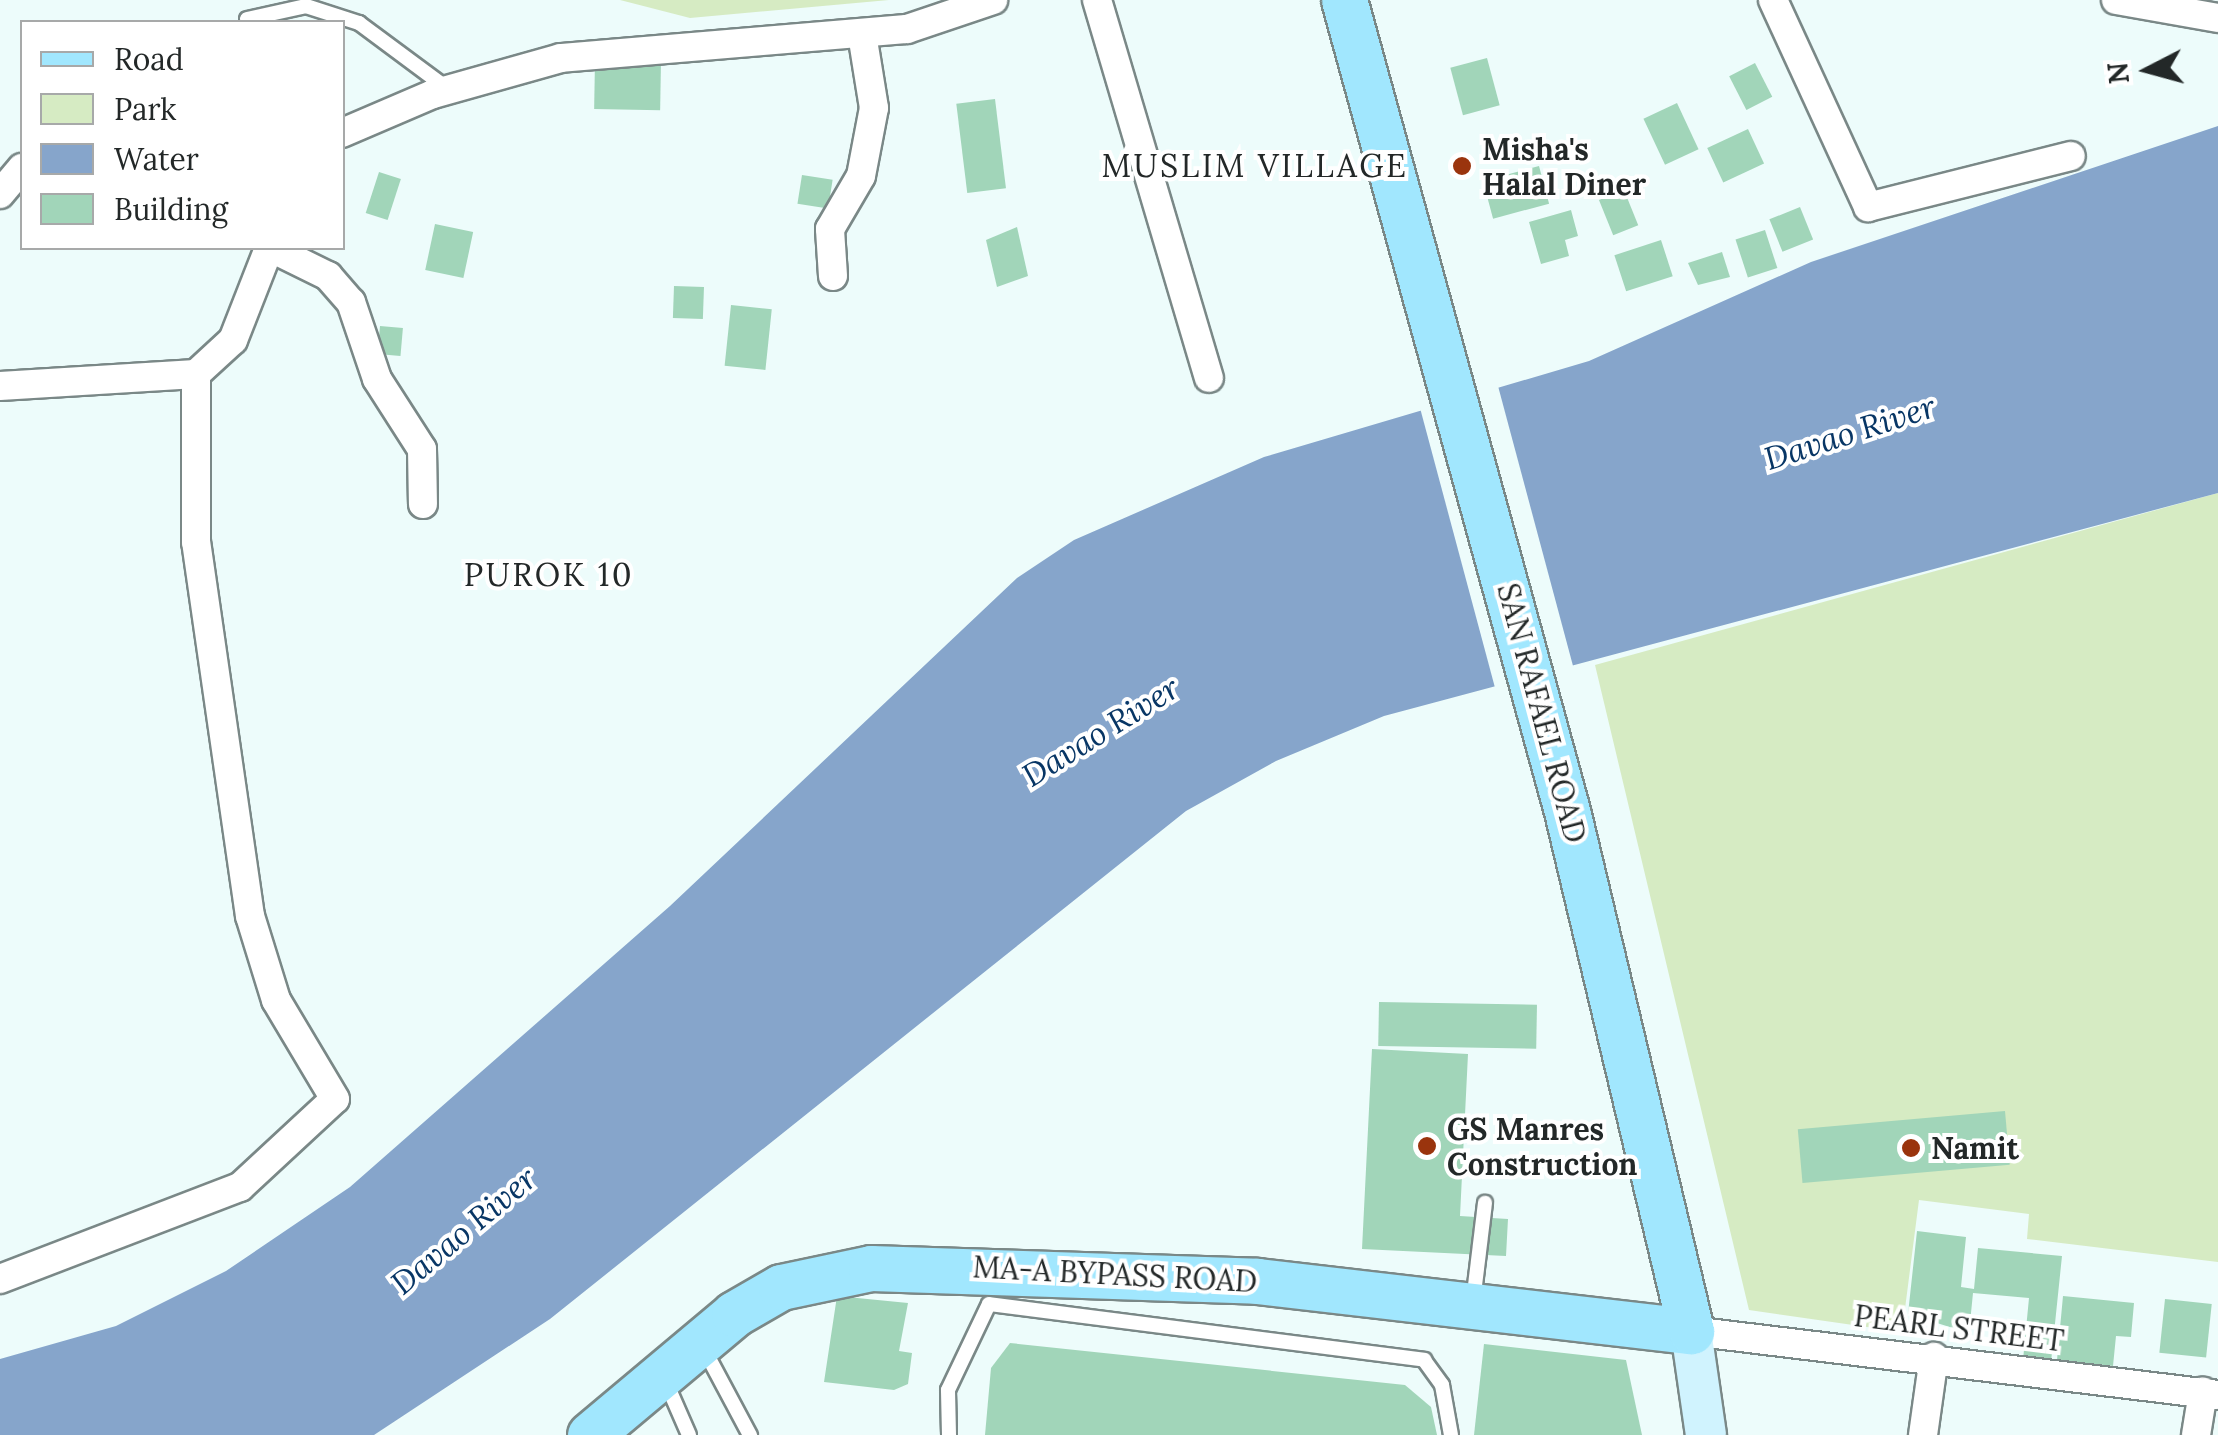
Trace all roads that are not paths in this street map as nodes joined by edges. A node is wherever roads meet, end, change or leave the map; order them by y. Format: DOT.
graph roads {
  1 [pos="994,0"];
  2 [pos="1097,0"];
  3 [pos="1344,0"];
  4 [pos="1774,0"];
  5 [pos="2116,0"];
  6 [pos="2218,18"];
  7 [pos="247,19"];
  8 [pos="862,34"];
  9 [pos="448,89"];
  10 [pos="345,131"];
  11 [pos="2071,156"];
  12 [pos="20,170"];
  13 [pos="0,194"];
  14 [pos="269,250"];
  15 [pos="274,250"];
  16 [pos="833,276"];
  17 [pos="196,374"];
  18 [pos="1209,378"];
  19 [pos="0,386"];
  20 [pos="423,504"];
  21 [pos="1485,1203"];
  22 [pos="0,1279"];
  23 [pos="1472,1305"];
  24 [pos="1691,1331"];
  25 [pos="700,1343"];
  26 [pos="1934,1357"];
  27 [pos="662,1375"];
  28 [pos="2210,1393"];
  29 [pos="590,1435"];
  30 [pos="689,1435"];
  31 [pos="750,1435"];
  32 [pos="949,1435"];
  33 [pos="1451,1435"];
  34 [pos="1706,1435"];
  35 [pos="1923,1435"];
  36 [pos="2196,1435"];
  1 -- 8 [label="street"];
  2 -- 18 [label="street"];
  3 -- 24 [label="main road, SAN RAFAEL ROAD"];
  4 -- 11 [label="street"];
  5 -- 6 [label="street"];
  7 -- 9 [label="lane"];
  8 -- 9 [label="street"];
  8 -- 16 [label="street"];
  9 -- 10 [label="street"];
  12 -- 13 [label="street"];
  14 -- 17 [label="street"];
  15 -- 20 [label="street"];
  17 -- 19 [label="street"];
  17 -- 22 [label="street"];
  21 -- 23 [label="lane"];
  23 -- 24 [label="main road, MA-A BYPASS ROAD"];
  23 -- 25 [label="main road, MA-A BYPASS ROAD"];
  24 -- 26 [label="street, PEARL STREET"];
  24 -- 34 [label="main road, SAN RAFAEL ROAD"];
  25 -- 27 [label="main road, MA-A BYPASS ROAD"];
  25 -- 31 [label="lane"];
  26 -- 28 [label="street, PEARL STREET"];
  26 -- 35 [label="street"];
  27 -- 29 [label="main road, MA-A BYPASS ROAD"];
  27 -- 30 [label="lane"];
  28 -- 36 [label="street"];
  32 -- 33 [label="lane"];
}
